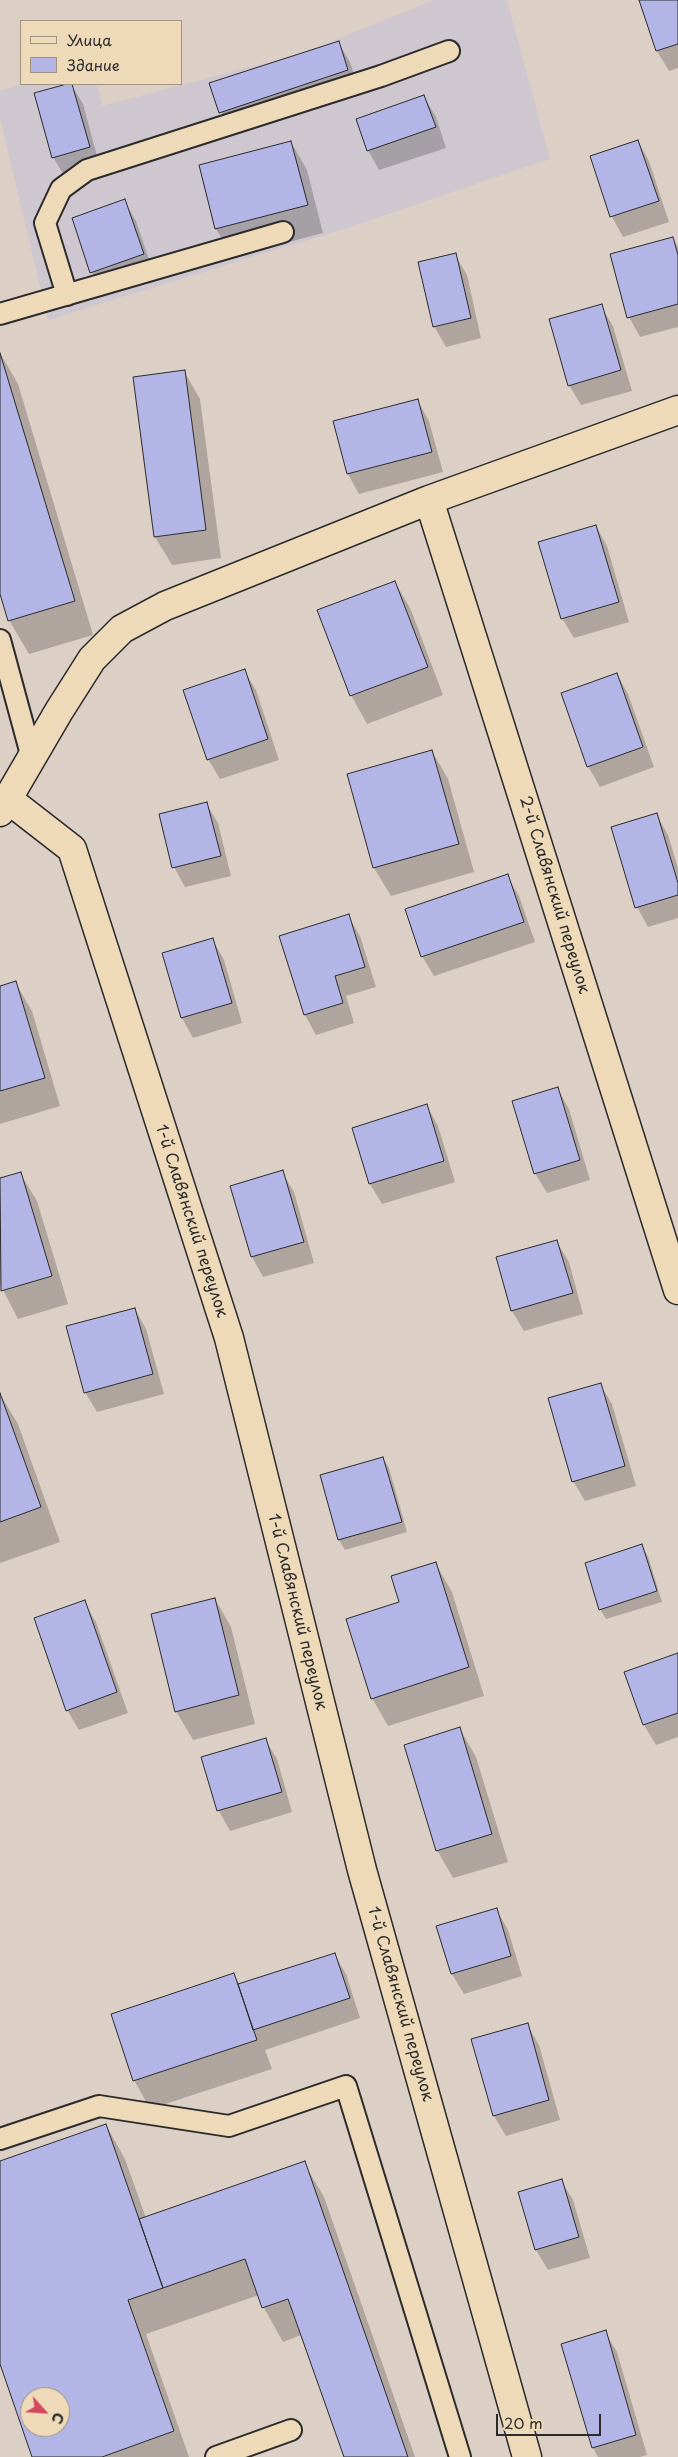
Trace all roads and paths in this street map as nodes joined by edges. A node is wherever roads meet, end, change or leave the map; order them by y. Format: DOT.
graph roads {
  1 [pos="449,51"];
  2 [pos="283,232"];
  3 [pos="66,295"];
  4 [pos="0,314"];
  5 [pos="678,410"];
  6 [pos="429,500"];
  7 [pos="0,640"];
  8 [pos="32,758"];
  9 [pos="4,806"];
  10 [pos="678,1290"];
  11 [pos="0,2139"];
  12 [pos="291,2430"];
  13 [pos="216,2457"];
  14 [pos="460,2457"];
  15 [pos="527,2457"];
  1 -- 3 [label="lane"];
  2 -- 3 [label="lane"];
  3 -- 4 [label="lane"];
  5 -- 6 [label="street"];
  6 -- 8 [label="street"];
  6 -- 10 [label="street, 2-й Славянский переулок"];
  7 -- 8 [label="lane"];
  8 -- 9 [label="street"];
  9 -- 15 [label="street, 1-й Славянский переулок"];
  11 -- 14 [label="lane"];
  12 -- 13 [label="lane"];
}
